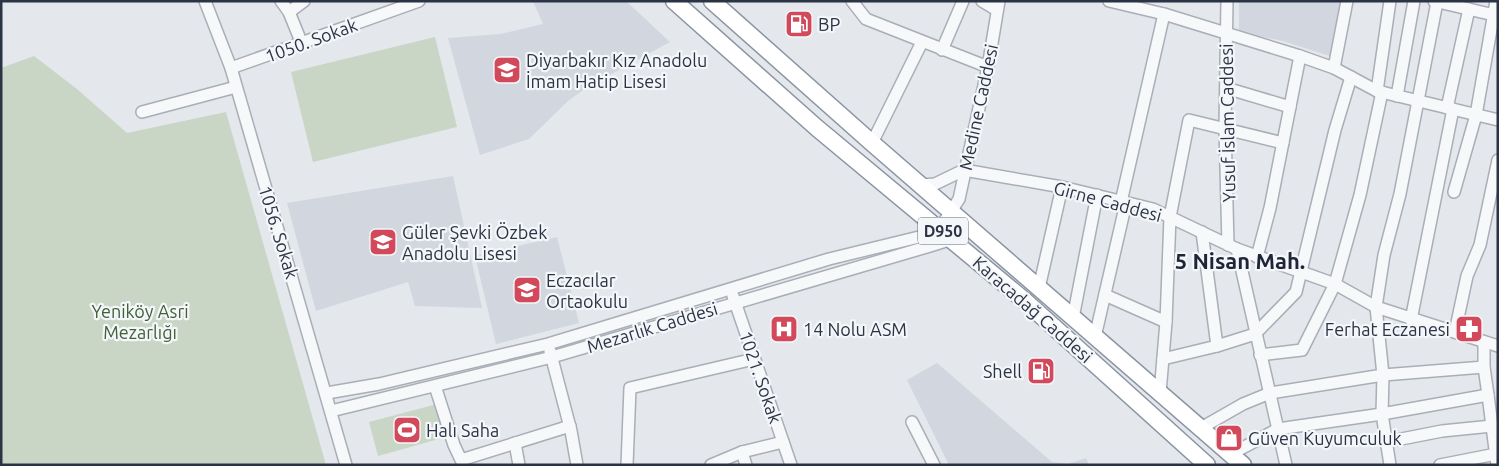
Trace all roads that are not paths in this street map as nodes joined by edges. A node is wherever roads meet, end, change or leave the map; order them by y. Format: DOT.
graph roads {
  1 [pos="205,1"];
  2 [pos="281,1"];
  3 [pos="304,1"];
  4 [pos="419,1"];
  5 [pos="674,1"];
  6 [pos="712,1"];
  7 [pos="852,1"];
  8 [pos="963,1"];
  9 [pos="982,1"];
  10 [pos="1109,1"];
  11 [pos="1227,1"];
  12 [pos="1347,1"];
  13 [pos="1390,1"];
  14 [pos="1414,1"];
  15 [pos="1496,1"];
  16 [pos="1436,2"];
  17 [pos="997,4"];
  18 [pos="1161,9"];
  19 [pos="1469,10"];
  20 [pos="289,12"];
  21 [pos="1496,16"];
  22 [pos="1227,32"];
  23 [pos="922,42"];
  24 [pos="302,44"];
  25 [pos="942,50"];
  26 [pos="1300,56"];
  27 [pos="988,67"];
  28 [pos="230,68"];
  29 [pos="1334,68"];
  30 [pos="1351,77"];
  31 [pos="236,88"];
  32 [pos="1226,88"];
  33 [pos="1380,91"];
  34 [pos="1397,96"];
  35 [pos="1418,101"];
  36 [pos="1290,107"];
  37 [pos="1450,109"];
  38 [pos="142,112"];
  39 [pos="1476,115"];
  40 [pos="1498,120"];
  41 [pos="1224,128"];
  42 [pos="1283,143"];
  43 [pos="872,144"];
  44 [pos="1498,160"];
  45 [pos="964,170"];
  46 [pos="921,185"];
  47 [pos="1062,187"];
  48 [pos="1454,192"];
  49 [pos="1097,196"];
  50 [pos="1124,202"];
  51 [pos="953,211"];
  52 [pos="1170,217"];
  53 [pos="966,225"];
  54 [pos="1202,232"];
  55 [pos="946,233"];
  56 [pos="1233,247"];
  57 [pos="1257,256"];
  58 [pos="1302,273"];
  59 [pos="1335,284"];
  60 [pos="1039,288"];
  61 [pos="731,290"];
  62 [pos="1105,295"];
  63 [pos="735,302"];
  64 [pos="1376,307"];
  65 [pos="1074,318"];
  66 [pos="1411,320"];
  67 [pos="1166,322"];
  68 [pos="1455,332"];
  69 [pos="1255,334"];
  70 [pos="1095,337"];
  71 [pos="1484,342"];
  72 [pos="548,344"];
  73 [pos="1217,346"];
  74 [pos="1498,346"];
  75 [pos="1260,356"];
  76 [pos="552,357"];
  77 [pos="1163,358"];
  78 [pos="754,359"];
  79 [pos="1484,367"];
  80 [pos="1383,375"];
  81 [pos="435,386"];
  82 [pos="326,393"];
  83 [pos="1160,393"];
  84 [pos="1270,393"];
  85 [pos="1488,395"];
  86 [pos="331,411"];
  87 [pos="1382,414"];
  88 [pos="912,422"];
  89 [pos="570,426"];
  90 [pos="1492,426"];
  91 [pos="1201,428"];
  92 [pos="1278,429"];
  93 [pos="783,442"];
  94 [pos="1386,442"];
  95 [pos="515,443"];
  96 [pos="742,452"];
  97 [pos="1231,454"];
  98 [pos="1497,459"];
  99 [pos="346,465"];
  100 [pos="519,465"];
  101 [pos="577,465"];
  102 [pos="627,465"];
  103 [pos="711,465"];
  104 [pos="746,465"];
  105 [pos="791,465"];
  106 [pos="934,465"];
  107 [pos="1207,465"];
  108 [pos="1243,465"];
  109 [pos="1286,465"];
  110 [pos="1390,465"];
  111 [pos="1440,465"];
  1 -- 28 [label="street, 1056. Sokak"];
  2 -- 20 [label="street"];
  3 -- 20 [label="street"];
  4 -- 24 [label="street, 1050. Sokak"];
  5 -- 55 [label="highway, Karacadağ Caddesi / D950"];
  6 -- 43 [label="highway, Karacadağ Caddesi / D950"];
  7 -- 23 [label="street"];
  8 -- 25 [label="street"];
  9 -- 17 [label="street"];
  10 -- 18 [label="street"];
  11 -- 22 [label="street, Yusuf İslam Caddesi"];
  12 -- 29 [label="street"];
  13 -- 33 [label="street"];
  14 -- 34 [label="street"];
  15 -- 21 [label="street"];
  16 -- 19 [label="street"];
  16 -- 35 [label="street"];
  17 -- 27 [label="street, Medine Caddesi"];
  18 -- 22 [label="street"];
  18 -- 50 [label="street"];
  19 -- 21 [label="street"];
  19 -- 37 [label="street"];
  20 -- 24 [label="street"];
  21 -- 39 [label="street"];
  22 -- 26 [label="street"];
  22 -- 32 [label="street, Yusuf İslam Caddesi"];
  23 -- 25 [label="street"];
  23 -- 43 [label="street"];
  24 -- 28 [label="street, 1050. Sokak"];
  25 -- 27 [label="street"];
  26 -- 29 [label="street"];
  26 -- 36 [label="street"];
  27 -- 45 [label="street, Medine Caddesi"];
  28 -- 31 [label="street, 1056. Sokak"];
  29 -- 30 [label="street"];
  30 -- 33 [label="street"];
  30 -- 58 [label="street"];
  31 -- 38 [label="street"];
  31 -- 82 [label="street, 1056. Sokak"];
  32 -- 36 [label="street"];
  32 -- 41 [label="street, Yusuf İslam Caddesi"];
  33 -- 34 [label="street"];
  33 -- 59 [label="street"];
  34 -- 35 [label="street"];
  35 -- 37 [label="street"];
  35 -- 64 [label="street"];
  36 -- 42 [label="street"];
  37 -- 39 [label="street"];
  37 -- 66 [label="street"];
  39 -- 40 [label="street"];
  39 -- 48 [label="street"];
  41 -- 42 [label="street"];
  41 -- 52 [label="street"];
  41 -- 56 [label="street, Yusuf İslam Caddesi"];
  42 -- 57 [label="street"];
  43 -- 46 [label="highway, Karacadağ Caddesi / D950"];
  44 -- 68 [label="street"];
  45 -- 46 [label="street"];
  45 -- 47 [label="street, Girne Caddesi"];
  45 -- 51 [label="street, Medine Caddesi"];
  46 -- 51 [label="highway, Karacadağ Caddesi / D950"];
  47 -- 49 [label="street, Girne Caddesi"];
  47 -- 60 [label="street"];
  49 -- 50 [label="street, Girne Caddesi"];
  49 -- 65 [label="street"];
  50 -- 52 [label="street, Girne Caddesi"];
  50 -- 62 [label="street"];
  51 -- 53 [label="highway, Karacadağ Caddesi / D950"];
  51 -- 55 [label="street"];
  52 -- 54 [label="street, Girne Caddesi"];
  52 -- 67 [label="street"];
  53 -- 55 [label="street, Mezarlık Caddesi"];
  53 -- 60 [label="highway, Karacadağ Caddesi / D950"];
  54 -- 56 [label="street, Girne Caddesi"];
  54 -- 73 [label="street"];
  55 -- 61 [label="street, Mezarlık Caddesi"];
  55 -- 63 [label="street, Mezarlık Caddesi"];
  55 -- 107 [label="highway, Karacadağ Caddesi / D950"];
  56 -- 57 [label="street, Girne Caddesi"];
  56 -- 69 [label="street, Yusuf İslam Caddesi"];
  57 -- 58 [label="street, Girne Caddesi"];
  58 -- 59 [label="street, Girne Caddesi"];
  58 -- 69 [label="street"];
  59 -- 64 [label="street, Girne Caddesi"];
  59 -- 75 [label="street"];
  60 -- 65 [label="highway, Karacadağ Caddesi / D950"];
  61 -- 63 [label="street, 1021. Sokak"];
  61 -- 72 [label="street, Mezarlık Caddesi"];
  62 -- 67 [label="street"];
  62 -- 70 [label="street"];
  63 -- 76 [label="street, Mezarlık Caddesi"];
  63 -- 78 [label="street, 1021. Sokak"];
  64 -- 66 [label="street, Girne Caddesi"];
  64 -- 80 [label="street"];
  65 -- 70 [label="highway, Karacadağ Caddesi / D950"];
  66 -- 68 [label="street, Girne Caddesi"];
  67 -- 77 [label="street"];
  68 -- 71 [label="street, Girne Caddesi"];
  69 -- 73 [label="street"];
  69 -- 75 [label="street, Yusuf İslam Caddesi"];
  70 -- 83 [label="highway, Karacadağ Caddesi / D950"];
  71 -- 74 [label="street, Girne Caddesi"];
  71 -- 79 [label="street"];
  72 -- 76 [label="street"];
  72 -- 82 [label="street, Mezarlık Caddesi"];
  73 -- 77 [label="street"];
  75 -- 84 [label="street, Yusuf İslam Caddesi"];
  76 -- 81 [label="street, Mezarlık Caddesi"];
  76 -- 89 [label="street"];
  77 -- 83 [label="street"];
  78 -- 93 [label="street, 1021. Sokak"];
  78 -- 102 [label="street"];
  79 -- 80 [label="street"];
  79 -- 85 [label="street"];
  80 -- 84 [label="street"];
  80 -- 87 [label="street"];
  81 -- 86 [label="street, Mezarlık Caddesi"];
  81 -- 95 [label="street"];
  82 -- 86 [label="street, 1056. Sokak"];
  83 -- 91 [label="highway, Karacadağ Caddesi / D950"];
  84 -- 91 [label="street"];
  84 -- 92 [label="street, Yusuf İslam Caddesi"];
  85 -- 87 [label="street"];
  85 -- 90 [label="street"];
  86 -- 99 [label="street, 1056. Sokak"];
  87 -- 92 [label="street"];
  87 -- 94 [label="street"];
  88 -- 106 [label="street"];
  89 -- 95 [label="street"];
  89 -- 101 [label="street"];
  90 -- 94 [label="street"];
  90 -- 98 [label="street"];
  91 -- 97 [label="highway, Karacadağ Caddesi / D950"];
  92 -- 97 [label="street"];
  92 -- 109 [label="street, Yusuf İslam Caddesi"];
  93 -- 96 [label="street"];
  93 -- 105 [label="street, 1021. Sokak"];
  94 -- 110 [label="street"];
  95 -- 100 [label="street"];
  96 -- 103 [label="street"];
  96 -- 104 [label="street"];
  97 -- 108 [label="highway, Karacadağ Caddesi / D950"];
  98 -- 111 [label="street"];
}
